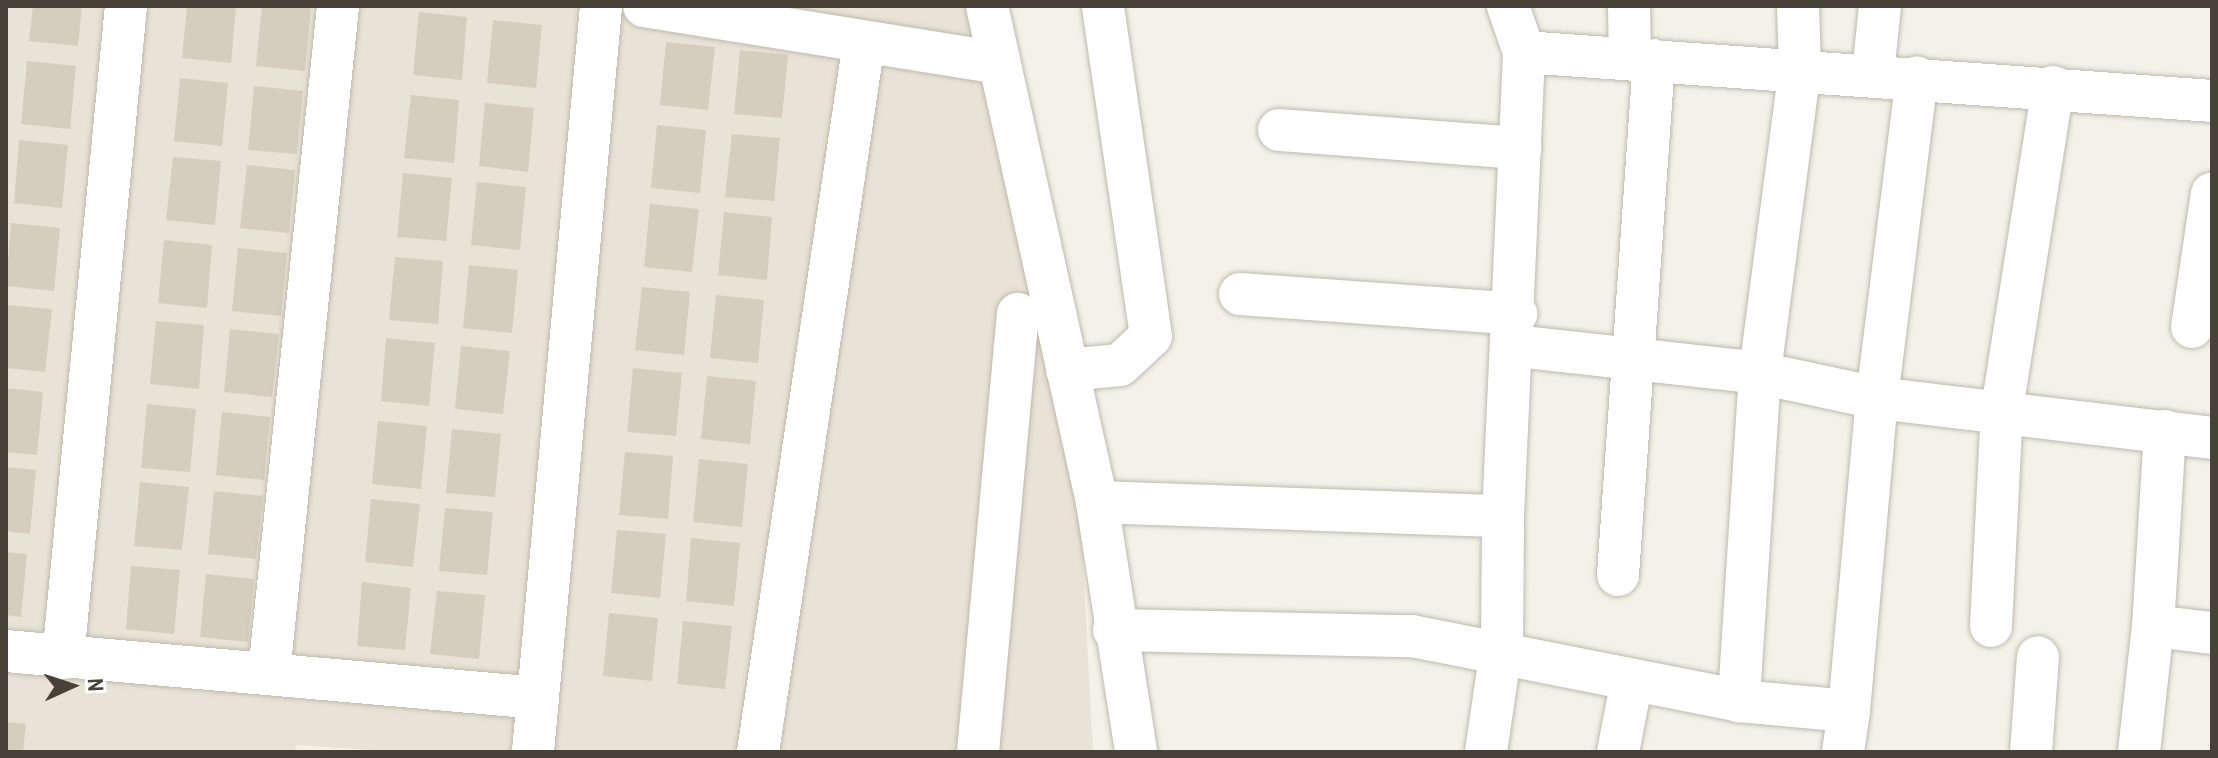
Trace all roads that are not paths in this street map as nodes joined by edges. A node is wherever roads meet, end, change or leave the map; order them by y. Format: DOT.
graph roads {
  1 [pos="126,6"];
  2 [pos="338,6"];
  3 [pos="601,6"];
  4 [pos="644,6"];
  5 [pos="987,6"];
  6 [pos="1103,6"];
  7 [pos="1508,6"];
  8 [pos="1629,6"];
  9 [pos="1798,6"];
  10 [pos="1880,6"];
  11 [pos="864,42"];
  12 [pos="1524,52"];
  13 [pos="1642,59"];
  14 [pos="987,61"];
  15 [pos="1800,68"];
  16 [pos="1873,73"];
  17 [pos="1917,77"];
  18 [pos="2053,87"];
  19 [pos="2212,101"];
  20 [pos="1279,130"];
  21 [pos="1520,148"];
  22 [pos="2212,193"];
  23 [pos="1240,294"];
  24 [pos="1018,314"];
  25 [pos="2192,327"];
  26 [pos="1515,330"];
  27 [pos="1635,361"];
  28 [pos="1067,370"];
  29 [pos="1760,373"];
  30 [pos="1877,398"];
  31 [pos="2002,409"];
  32 [pos="2165,431"];
  33 [pos="2212,438"];
  34 [pos="1097,502"];
  35 [pos="1503,516"];
  36 [pos="1618,575"];
  37 [pos="1991,626"];
  38 [pos="2153,626"];
  39 [pos="1114,630"];
  40 [pos="2212,633"];
  41 [pos="6,651"];
  42 [pos="1500,653"];
  43 [pos="2038,657"];
  44 [pos="63,658"];
  45 [pos="269,673"];
  46 [pos="1632,680"];
  47 [pos="538,698"];
  48 [pos="1739,701"];
  49 [pos="1849,711"];
  50 [pos="533,752"];
  51 [pos="758,752"];
  52 [pos="978,752"];
  53 [pos="1136,752"];
  54 [pos="1486,752"];
  55 [pos="1618,752"];
  56 [pos="1843,752"];
  57 [pos="2031,752"];
  58 [pos="2139,752"];
  1 -- 44 [label="street"];
  2 -- 45 [label="street"];
  3 -- 47 [label="street"];
  4 -- 11 [label="street"];
  5 -- 28 [label="street"];
  6 -- 28 [label="street"];
  7 -- 12 [label="street"];
  8 -- 13 [label="street"];
  9 -- 15 [label="street"];
  10 -- 16 [label="street"];
  11 -- 14 [label="street"];
  11 -- 51 [label="street"];
  12 -- 13 [label="street"];
  12 -- 21 [label="street"];
  13 -- 15 [label="street"];
  13 -- 27 [label="street"];
  15 -- 16 [label="street"];
  15 -- 29 [label="street"];
  16 -- 17 [label="street"];
  17 -- 18 [label="street"];
  17 -- 30 [label="street"];
  18 -- 19 [label="street"];
  18 -- 31 [label="street"];
  20 -- 21 [label="street"];
  21 -- 26 [label="street"];
  22 -- 25 [label="street"];
  23 -- 26 [label="street"];
  24 -- 52 [label="street"];
  26 -- 27 [label="street"];
  26 -- 35 [label="street"];
  27 -- 29 [label="street"];
  27 -- 36 [label="street"];
  28 -- 34 [label="street"];
  29 -- 30 [label="street"];
  29 -- 48 [label="street"];
  30 -- 31 [label="street"];
  30 -- 49 [label="street"];
  31 -- 32 [label="street"];
  31 -- 37 [label="street"];
  32 -- 33 [label="street"];
  32 -- 38 [label="street"];
  34 -- 35 [label="street"];
  34 -- 39 [label="street"];
  35 -- 42 [label="street"];
  38 -- 40 [label="street"];
  38 -- 58 [label="street"];
  39 -- 42 [label="street"];
  39 -- 53 [label="street"];
  41 -- 44 [label="street"];
  42 -- 46 [label="street"];
  42 -- 54 [label="street"];
  43 -- 57 [label="street"];
  44 -- 45 [label="street"];
  45 -- 47 [label="street"];
  46 -- 48 [label="street"];
  46 -- 55 [label="street"];
  47 -- 50 [label="street"];
  48 -- 49 [label="street"];
  49 -- 56 [label="street"];
}
